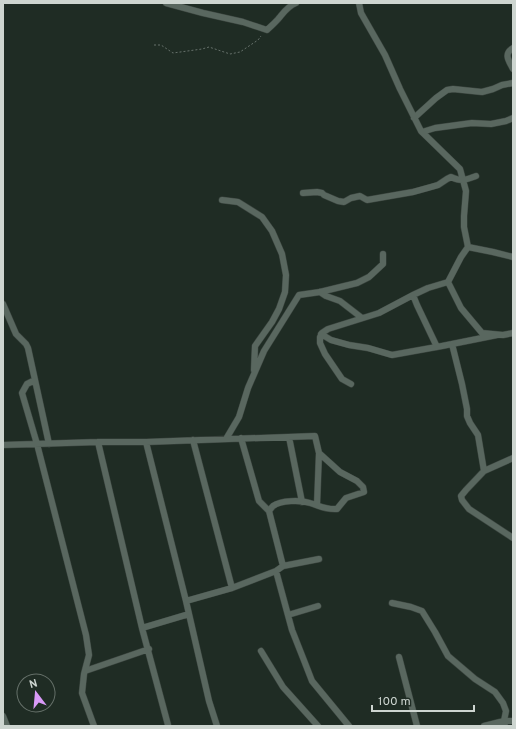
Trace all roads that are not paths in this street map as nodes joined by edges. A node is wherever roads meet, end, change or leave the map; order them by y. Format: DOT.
graph roads {
  1 [pos="166,3"];
  2 [pos="296,3"];
  3 [pos="359,3"];
  4 [pos="513,48"];
  5 [pos="513,69"];
  6 [pos="513,82"];
  7 [pos="414,118"];
  8 [pos="513,118"];
  9 [pos="422,132"];
  10 [pos="476,176"];
  11 [pos="463,180"];
  12 [pos="303,193"];
  13 [pos="222,200"];
  14 [pos="468,247"];
  15 [pos="383,254"];
  16 [pos="513,257"];
  17 [pos="448,282"];
  18 [pos="320,292"];
  19 [pos="413,295"];
  20 [pos="3,304"];
  21 [pos="362,318"];
  22 [pos="513,333"];
  23 [pos="321,334"];
  24 [pos="497,335"];
  25 [pos="452,344"];
  26 [pos="437,347"];
  27 [pos="254,374"];
  28 [pos="35,380"];
  29 [pos="351,384"];
  30 [pos="289,437"];
  31 [pos="241,438"];
  32 [pos="226,439"];
  33 [pos="193,440"];
  34 [pos="98,442"];
  35 [pos="146,442"];
  36 [pos="37,444"];
  37 [pos="49,444"];
  38 [pos="3,445"];
  39 [pos="319,453"];
  40 [pos="513,458"];
  41 [pos="484,471"];
  42 [pos="302,502"];
  43 [pos="317,505"];
  44 [pos="269,511"];
  45 [pos="513,538"];
  46 [pos="319,559"];
  47 [pos="283,566"];
  48 [pos="276,571"];
  49 [pos="232,588"];
  50 [pos="186,600"];
  51 [pos="392,603"];
  52 [pos="318,606"];
  53 [pos="189,614"];
  54 [pos="288,614"];
  55 [pos="142,628"];
  56 [pos="149,649"];
  57 [pos="261,651"];
  58 [pos="399,657"];
  59 [pos="85,672"];
  60 [pos="3,716"];
  61 [pos="513,720"];
  62 [pos="504,723"];
  63 [pos="168,725"];
  64 [pos="7,726"];
  65 [pos="94,726"];
  66 [pos="218,726"];
  67 [pos="318,726"];
  68 [pos="349,726"];
  69 [pos="417,726"];
  70 [pos="484,726"];
  1 -- 2 [label="street"];
  3 -- 7 [label="street"];
  4 -- 5 [label="street"];
  6 -- 7 [label="street"];
  7 -- 9 [label="street"];
  8 -- 9 [label="street"];
  9 -- 11 [label="street"];
  10 -- 11 [label="street"];
  11 -- 12 [label="street"];
  11 -- 14 [label="street"];
  13 -- 27 [label="street"];
  14 -- 16 [label="street"];
  14 -- 17 [label="street"];
  15 -- 18 [label="street"];
  17 -- 19 [label="street"];
  17 -- 24 [label="street"];
  18 -- 21 [label="street"];
  18 -- 27 [label="street"];
  19 -- 21 [label="street"];
  19 -- 26 [label="street"];
  20 -- 28 [label="street"];
  21 -- 23 [label="street"];
  22 -- 24 [label="street"];
  23 -- 26 [label="street"];
  23 -- 29 [label="street"];
  24 -- 25 [label="street"];
  25 -- 26 [label="street"];
  25 -- 41 [label="street"];
  27 -- 32 [label="street"];
  28 -- 36 [label="street"];
  28 -- 37 [label="street"];
  30 -- 31 [label="street"];
  30 -- 39 [label="street"];
  30 -- 42 [label="street"];
  31 -- 32 [label="street"];
  31 -- 44 [label="street"];
  32 -- 33 [label="street"];
  33 -- 35 [label="street"];
  33 -- 49 [label="street"];
  34 -- 35 [label="street"];
  34 -- 37 [label="street"];
  34 -- 55 [label="street"];
  35 -- 50 [label="street"];
  36 -- 37 [label="street"];
  36 -- 38 [label="street"];
  36 -- 59 [label="street"];
  39 -- 43 [label="street"];
  39 -- 43 [label="street"];
  40 -- 41 [label="street"];
  41 -- 45 [label="street"];
  42 -- 43 [label="street"];
  42 -- 44 [label="street"];
  44 -- 47 [label="street"];
  46 -- 47 [label="street"];
  47 -- 48 [label="street"];
  48 -- 49 [label="street"];
  48 -- 54 [label="street"];
  49 -- 50 [label="street"];
  50 -- 53 [label="street"];
  51 -- 62 [label="street"];
  52 -- 54 [label="street"];
  53 -- 55 [label="street"];
  53 -- 66 [label="street"];
  54 -- 68 [label="street"];
  55 -- 56 [label="street"];
  56 -- 59 [label="street"];
  56 -- 63 [label="street"];
  57 -- 67 [label="street"];
  58 -- 69 [label="street"];
  59 -- 65 [label="street"];
  60 -- 64 [label="street"];
  61 -- 62 [label="street"];
  62 -- 70 [label="street"];
}
